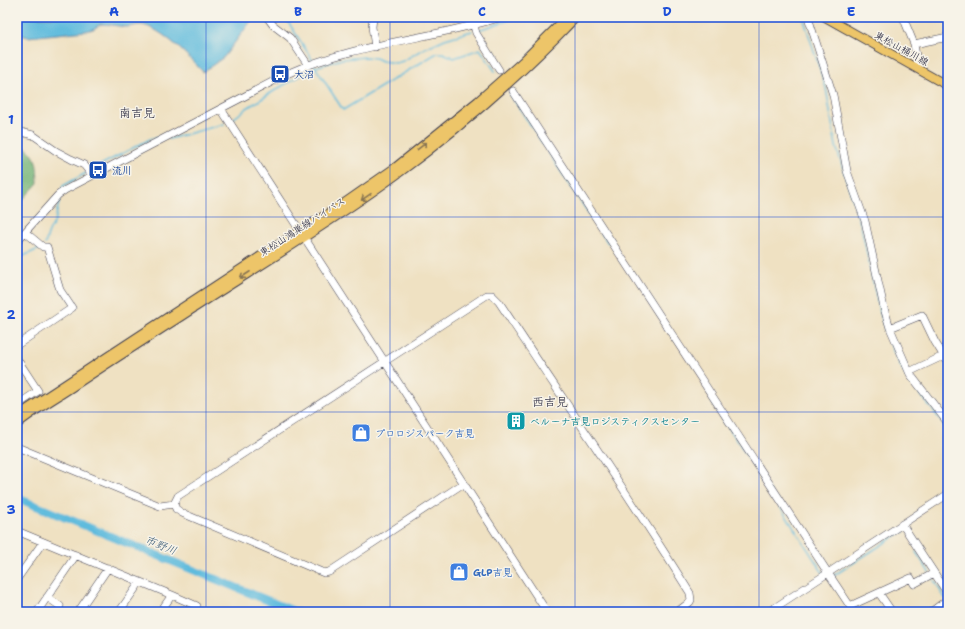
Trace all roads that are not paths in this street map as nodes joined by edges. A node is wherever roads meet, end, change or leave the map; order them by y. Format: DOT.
graph roads {
  1 [pos="267,17"];
  2 [pos="373,17"];
  3 [pos="502,17"];
  4 [pos="567,17"];
  5 [pos="576,17"];
  6 [pos="808,17"];
  7 [pos="825,17"];
  8 [pos="903,17"];
  9 [pos="474,26"];
  10 [pos="948,37"];
  11 [pos="914,44"];
  12 [pos="375,47"];
  13 [pos="308,65"];
  14 [pos="918,68"];
  15 [pos="499,70"];
  16 [pos="948,86"];
  17 [pos="513,91"];
  18 [pos="221,109"];
  19 [pos="17,131"];
  20 [pos="92,176"];
  21 [pos="25,232"];
  22 [pos="302,234"];
  23 [pos="17,241"];
  24 [pos="890,328"];
  25 [pos="17,345"];
  26 [pos="943,356"];
  27 [pos="17,359"];
  28 [pos="385,361"];
  29 [pos="948,362"];
  30 [pos="909,372"];
  31 [pos="17,405"];
  32 [pos="17,416"];
  33 [pos="948,422"];
  34 [pos="17,424"];
  35 [pos="17,447"];
  36 [pos="464,483"];
  37 [pos="948,494"];
  38 [pos="174,504"];
  39 [pos="902,524"];
  40 [pos="17,531"];
  41 [pos="43,542"];
  42 [pos="76,555"];
  43 [pos="108,568"];
  44 [pos="932,574"];
  45 [pos="830,576"];
  46 [pos="17,579"];
  47 [pos="140,582"];
  48 [pos="879,593"];
  49 [pos="948,594"];
  50 [pos="172,595"];
  51 [pos="47,597"];
  52 [pos="948,599"];
  53 [pos="779,605"];
  54 [pos="60,606"];
  55 [pos="37,612"];
  56 [pos="78,612"];
  57 [pos="119,612"];
  58 [pos="160,612"];
  59 [pos="197,612"];
  60 [pos="547,612"];
  61 [pos="677,612"];
  62 [pos="768,612"];
  63 [pos="784,612"];
  64 [pos="892,612"];
  65 [pos="932,612"];
  1 -- 13 [label="street"];
  2 -- 12 [label="street"];
  3 -- 9 [label="street"];
  22 -- 4 [label="main road, 東松山鴻巣線バイパス, one-way"];
  5 -- 22 [label="main road, 東松山鴻巣線バイパス, one-way"];
  6 -- 24 [label="street"];
  7 -- 14 [label="main road, 東松山桶川線"];
  8 -- 11 [label="street"];
  9 -- 12 [label="street"];
  9 -- 15 [label="street"];
  10 -- 11 [label="street"];
  11 -- 14 [label="street"];
  12 -- 13 [label="street"];
  13 -- 18 [label="street"];
  14 -- 16 [label="main road, 東松山桶川線"];
  17 -- 45 [label="street"];
  18 -- 20 [label="street"];
  18 -- 22 [label="street"];
  19 -- 20 [label="street"];
  20 -- 21 [label="street"];
  21 -- 23 [label="street"];
  21 -- 25 [label="street"];
  22 -- 28 [label="street"];
  22 -- 32 [label="main road, 東松山鴻巣線バイパス"];
  22 -- 34 [label="main road, 東松山鴻巣線バイパス, one-way"];
  24 -- 26 [label="street"];
  24 -- 30 [label="street"];
  26 -- 29 [label="street"];
  26 -- 30 [label="street"];
  27 -- 31 [label="street"];
  28 -- 36 [label="street"];
  28 -- 38 [label="street"];
  28 -- 61 [label="street"];
  30 -- 33 [label="street"];
  35 -- 38 [label="street"];
  36 -- 38 [label="street"];
  36 -- 60 [label="street"];
  37 -- 39 [label="street"];
  39 -- 44 [label="street"];
  39 -- 45 [label="street"];
  40 -- 41 [label="street"];
  41 -- 42 [label="street"];
  41 -- 46 [label="street"];
  42 -- 43 [label="street"];
  42 -- 51 [label="street"];
  43 -- 47 [label="street"];
  43 -- 56 [label="street"];
  44 -- 48 [label="street"];
  44 -- 49 [label="street"];
  45 -- 48 [label="street"];
  45 -- 53 [label="street"];
  47 -- 50 [label="street"];
  47 -- 57 [label="street"];
  48 -- 64 [label="street"];
  50 -- 58 [label="street"];
  50 -- 59 [label="street"];
  51 -- 54 [label="street"];
  51 -- 55 [label="street"];
  52 -- 65 [label="street"];
  53 -- 62 [label="street"];
  53 -- 63 [label="street"];
}
